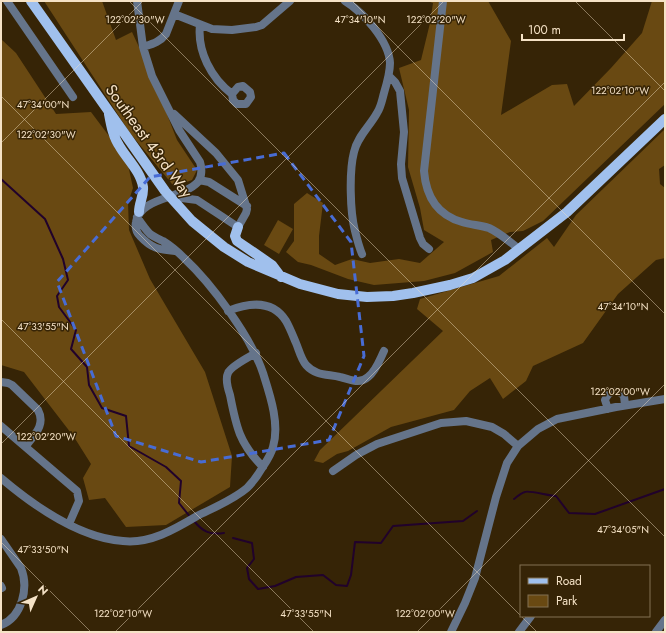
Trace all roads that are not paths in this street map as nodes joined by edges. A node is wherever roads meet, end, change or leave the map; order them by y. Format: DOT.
graph roads {
  1 [pos="7,1"];
  2 [pos="31,1"];
  3 [pos="137,1"];
  4 [pos="179,1"];
  5 [pos="290,1"];
  6 [pos="344,1"];
  7 [pos="444,1"];
  8 [pos="174,14"];
  9 [pos="200,25"];
  10 [pos="143,47"];
  11 [pos="389,76"];
  12 [pos="232,94"];
  13 [pos="73,97"];
  14 [pos="170,111"];
  15 [pos="109,112"];
  16 [pos="665,119"];
  17 [pos="199,180"];
  18 [pos="192,187"];
  19 [pos="169,196"];
  20 [pos="197,200"];
  21 [pos="247,206"];
  22 [pos="138,215"];
  23 [pos="238,227"];
  24 [pos="428,249"];
  25 [pos="519,249"];
  26 [pos="362,254"];
  27 [pos="281,277"];
  28 [pos="228,311"];
  29 [pos="384,351"];
  30 [pos="256,353"];
  31 [pos="4,382"];
  32 [pos="665,399"];
  33 [pos="625,405"];
  34 [pos="608,408"];
  35 [pos="1,426"];
  36 [pos="26,446"];
  37 [pos="518,446"];
  38 [pos="263,466"];
  39 [pos="333,470"];
  40 [pos="1,478"];
  41 [pos="69,524"];
  42 [pos="1,539"];
  43 [pos="529,617"];
  44 [pos="665,620"];
  45 [pos="1,624"];
  46 [pos="451,632"];
  47 [pos="519,632"];
  48 [pos="656,632"];
  1 -- 13 [label="street"];
  2 -- 15 [label="main road, Southeast 43rd Way"];
  3 -- 10 [label="street"];
  4 -- 8 [label="street"];
  5 -- 9 [label="street"];
  6 -- 11 [label="street"];
  7 -- 25 [label="street"];
  8 -- 9 [label="street"];
  8 -- 10 [label="street"];
  9 -- 12 [label="street"];
  10 -- 14 [label="street"];
  11 -- 24 [label="street"];
  11 -- 26 [label="street"];
  14 -- 17 [label="street"];
  14 -- 21 [label="street"];
  15 -- 19 [label="main road, Southeast 43rd Way"];
  15 -- 22 [label="main road"];
  16 -- 25 [label="main road, Southeast 43rd Way"];
  17 -- 18 [label="street"];
  17 -- 21 [label="street"];
  18 -- 19 [label="street"];
  18 -- 20 [label="street"];
  19 -- 20 [label="street"];
  19 -- 22 [label="street"];
  19 -- 27 [label="main road, Southeast 43rd Way"];
  20 -- 23 [label="street"];
  21 -- 23 [label="street"];
  22 -- 28 [label="street"];
  23 -- 27 [label="main road"];
  25 -- 27 [label="main road, Southeast 43rd Way"];
  28 -- 29 [label="street"];
  28 -- 30 [label="street"];
  30 -- 38 [label="street"];
  30 -- 38 [label="street"];
  31 -- 36 [label="street"];
  32 -- 33 [label="street"];
  33 -- 34 [label="street"];
  33 -- 34 [label="street"];
  34 -- 37 [label="street"];
  35 -- 36 [label="street"];
  36 -- 41 [label="street"];
  37 -- 39 [label="street"];
  37 -- 46 [label="street"];
  38 -- 41 [label="street"];
  40 -- 41 [label="street"];
  42 -- 45 [label="street"];
  43 -- 47 [label="street"];
  44 -- 48 [label="street"];
}
